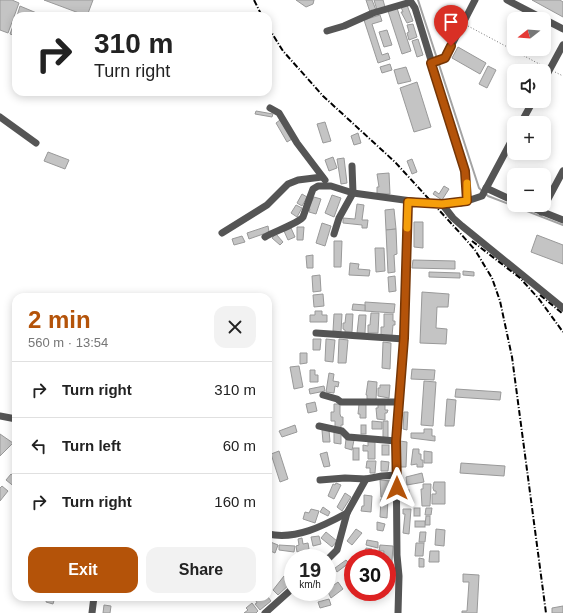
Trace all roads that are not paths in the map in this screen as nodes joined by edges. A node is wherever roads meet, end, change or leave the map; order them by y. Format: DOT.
graph roads {
  1 [pos="475,0"];
  2 [pos="507,0"];
  3 [pos="563,29"];
  4 [pos="327,31"];
  5 [pos="563,45"];
  6 [pos="438,60"];
  7 [pos="551,67"];
  8 [pos="270,108"];
  9 [pos="0,117"];
  10 [pos="36,143"];
  11 [pos="507,149"];
  12 [pos="352,166"];
  13 [pos="563,171"];
  14 [pos="322,177"];
  15 [pos="331,186"];
  16 [pos="484,192"];
  17 [pos="551,193"];
  18 [pos="353,194"];
  19 [pos="507,199"];
  20 [pos="467,201"];
  21 [pos="408,202"];
  22 [pos="441,204"];
  23 [pos="541,212"];
  24 [pos="563,220"];
  25 [pos="222,233"];
  26 [pos="334,234"];
  27 [pos="265,237"];
  28 [pos="563,308"];
  29 [pos="316,333"];
  30 [pos="404,338"];
  31 [pos="323,395"];
  32 [pos="399,402"];
  33 [pos="0,416"];
  34 [pos="12,419"];
  35 [pos="319,426"];
  36 [pos="396,441"];
  37 [pos="397,475"];
  38 [pos="320,480"];
  39 [pos="366,480"];
  40 [pos="347,513"];
  41 [pos="272,534"];
  42 [pos="336,551"];
  43 [pos="284,596"];
  44 [pos="94,601"];
  45 [pos="92,613"];
  46 [pos="266,613"];
  47 [pos="398,613"];
  1 -- 6 [label="street"];
  2 -- 3 [label="street"];
  4 -- 6 [label="street"];
  5 -- 7 [label="street"];
  6 -- 20 [label="street"];
  8 -- 14 [label="street"];
  9 -- 10 [label="street"];
  11 -- 16 [label="street"];
  12 -- 18 [label="street"];
  13 -- 17 [label="street"];
  14 -- 15 [label="street"];
  14 -- 25 [label="street"];
  15 -- 18 [label="street"];
  15 -- 27 [label="street"];
  16 -- 19 [label="street"];
  16 -- 20 [label="street"];
  18 -- 21 [label="street"];
  18 -- 26 [label="street"];
  20 -- 22 [label="street"];
  21 -- 22 [label="street, bridge"];
  21 -- 30 [label="street"];
  22 -- 28 [label="street"];
  23 -- 24 [label="street"];
  29 -- 30 [label="street"];
  30 -- 32 [label="street"];
  31 -- 32 [label="street"];
  32 -- 36 [label="street"];
  33 -- 34 [label="street"];
  35 -- 36 [label="street"];
  36 -- 37 [label="street"];
  37 -- 39 [label="street"];
  37 -- 47 [label="street"];
  38 -- 39 [label="street"];
  39 -- 40 [label="street"];
  40 -- 41 [label="street"];
  40 -- 42 [label="street"];
  43 -- 46 [label="street"];
  44 -- 45 [label="street"];
}
